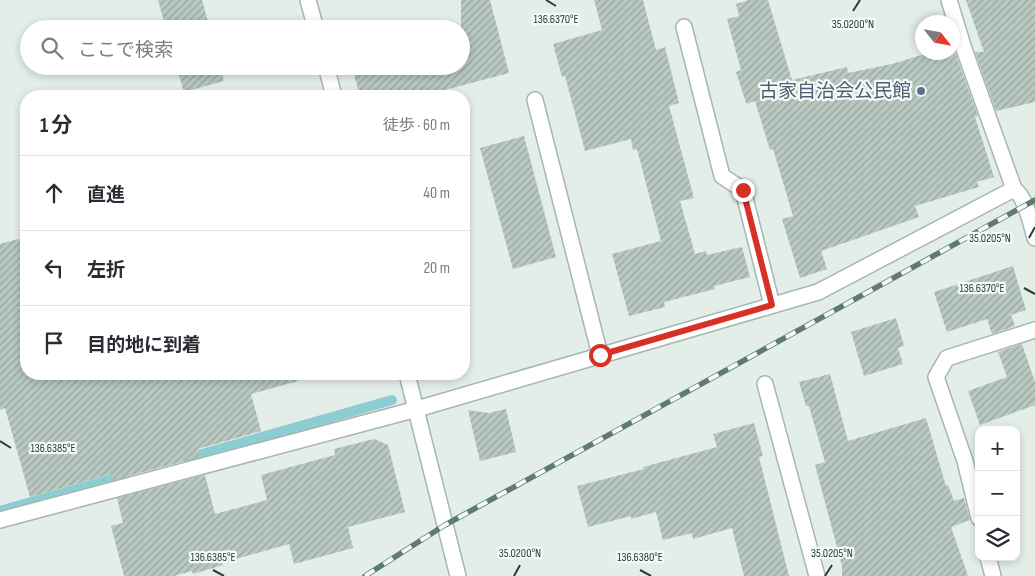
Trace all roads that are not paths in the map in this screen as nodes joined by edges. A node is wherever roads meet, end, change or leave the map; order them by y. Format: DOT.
graph roads {
  1 [pos="308,0"];
  2 [pos="949,0"];
  3 [pos="314,20"];
  4 [pos="684,27"];
  5 [pos="328,75"];
  6 [pos="332,90"];
  7 [pos="535,100"];
  8 [pos="1014,189"];
  9 [pos="1035,238"];
  10 [pos="772,305"];
  11 [pos="1035,330"];
  12 [pos="600,355"];
  13 [pos="409,380"];
  14 [pos="765,384"];
  15 [pos="416,408"];
  16 [pos="979,516"];
  17 [pos="0,520"];
  18 [pos="989,561"];
  19 [pos="458,576"];
  20 [pos="817,576"];
  21 [pos="993,576"];
  1 -- 3 [label="street"];
  2 -- 8 [label="street"];
  4 -- 10 [label="street"];
  5 -- 6 [label="street"];
  7 -- 12 [label="street"];
  8 -- 9 [label="street"];
  8 -- 10 [label="street"];
  10 -- 12 [label="street"];
  11 -- 16 [label="street"];
  12 -- 15 [label="street"];
  13 -- 15 [label="street"];
  14 -- 20 [label="street"];
  15 -- 17 [label="street"];
  15 -- 19 [label="street"];
  18 -- 21 [label="street"];
}
